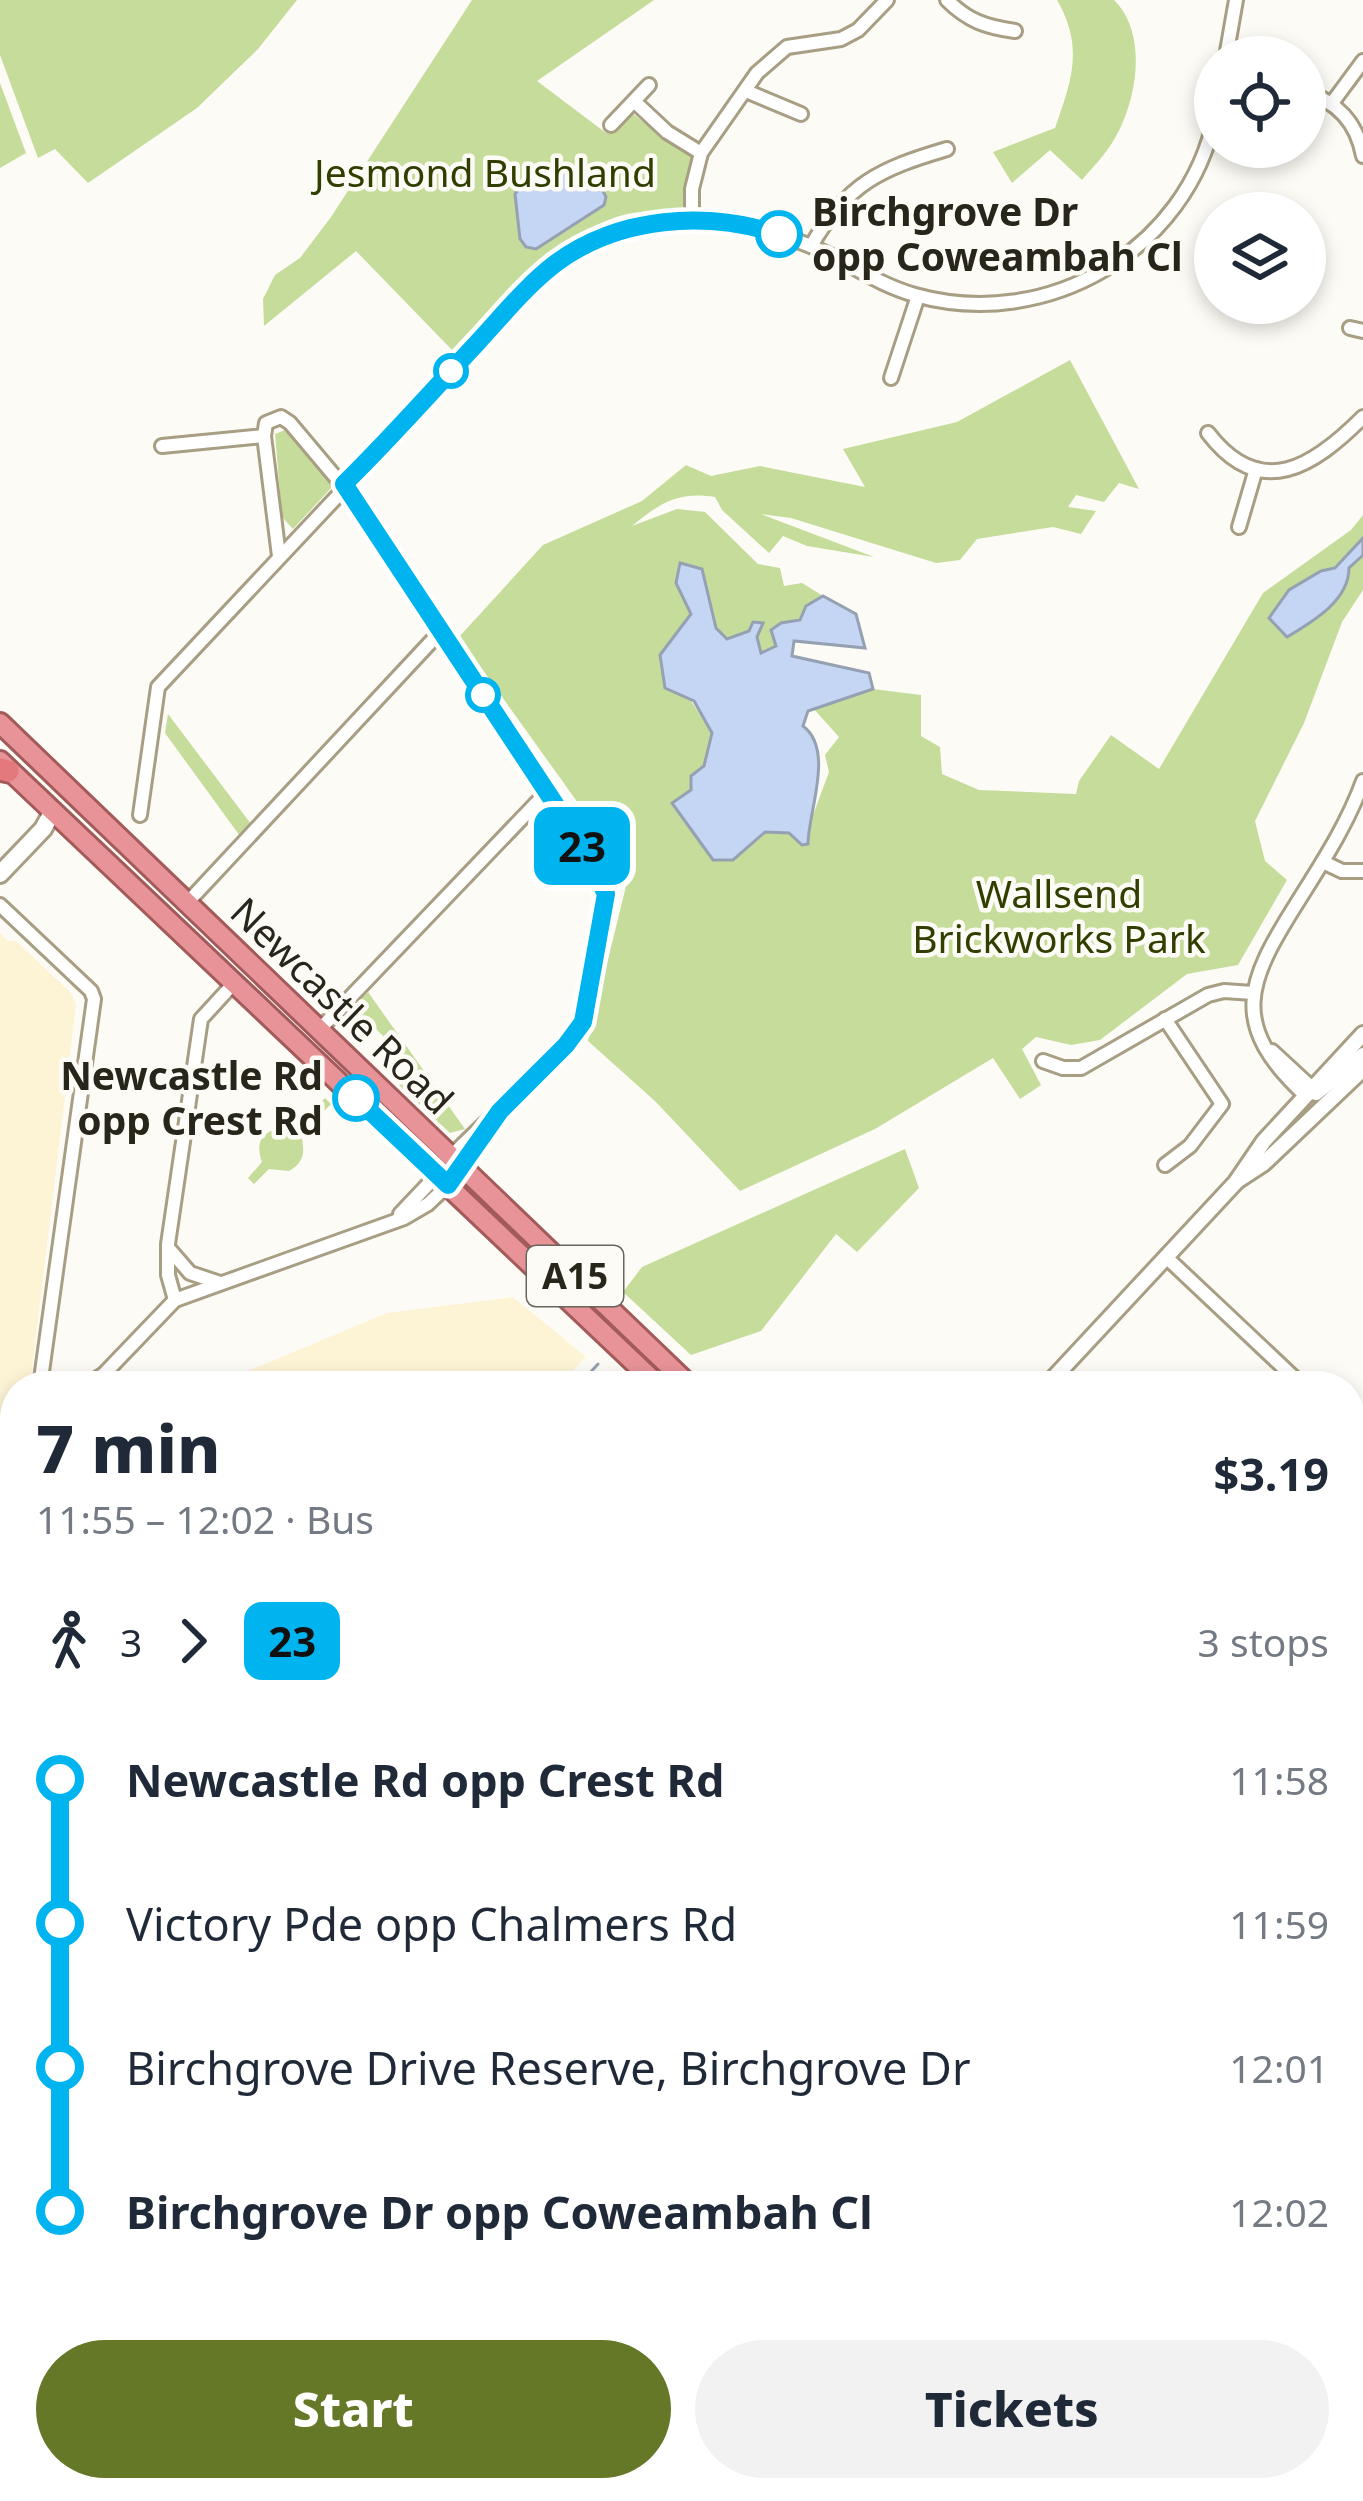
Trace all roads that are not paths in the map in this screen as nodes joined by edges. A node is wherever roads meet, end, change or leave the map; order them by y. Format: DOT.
graph roads {
  1 [pos="887,0"];
  2 [pos="947,0"];
  3 [pos="1236,0"];
  4 [pos="1015,31"];
  5 [pos="1230,36"];
  6 [pos="1363,61"];
  7 [pos="650,85"];
  8 [pos="746,91"];
  9 [pos="1326,101"];
  10 [pos="634,102"];
  11 [pos="1332,103"];
  12 [pos="800,114"];
  13 [pos="611,125"];
  14 [pos="947,148"];
  15 [pos="701,153"];
  16 [pos="1363,156"];
  17 [pos="1198,168"];
  18 [pos="692,221"];
  19 [pos="812,246"];
  20 [pos="918,296"];
  21 [pos="892,378"];
  22 [pos="1363,418"];
  23 [pos="1208,433"];
  24 [pos="264,436"];
  25 [pos="162,446"];
  26 [pos="1256,470"];
  27 [pos="345,486"];
  28 [pos="1239,527"];
  29 [pos="279,556"];
  30 [pos="442,631"];
  31 [pos="0,723"];
  32 [pos="3,767"];
  33 [pos="1363,782"];
  34 [pos="71,793"];
  35 [pos="547,793"];
  36 [pos="52,813"];
  37 [pos="140,815"];
  38 [pos="0,860"];
  39 [pos="1322,862"];
  40 [pos="1363,871"];
  41 [pos="0,874"];
  42 [pos="187,903"];
  43 [pos="0,905"];
  44 [pos="235,982"];
  45 [pos="1253,993"];
  46 [pos="1165,1019"];
  47 [pos="320,1029"];
  48 [pos="1363,1034"];
  49 [pos="1363,1055"];
  50 [pos="1043,1061"];
  51 [pos="1363,1069"];
  52 [pos="1310,1093"];
  53 [pos="1272,1156"];
  54 [pos="456,1161"];
  55 [pos="1165,1165"];
  56 [pos="443,1180"];
  57 [pos="1236,1182"];
  58 [pos="168,1244"];
  59 [pos="1166,1257"];
  60 [pos="222,1283"];
  61 [pos="175,1300"];
  62 [pos="42,1371"];
  63 [pos="107,1371"];
  64 [pos="643,1371"];
  65 [pos="674,1371"];
  66 [pos="1061,1371"];
  67 [pos="1287,1371"];
  1 -- 8 [label="street"];
  2 -- 4 [label="street"];
  3 -- 5 [label="street"];
  6 -- 11 [label="street"];
  7 -- 10 [label="street"];
  8 -- 12 [label="street"];
  8 -- 15 [label="street"];
  9 -- 11 [label="street"];
  10 -- 13 [label="street"];
  10 -- 15 [label="street"];
  11 -- 16 [label="street"];
  14 -- 19 [label="street"];
  15 -- 18 [label="street"];
  17 -- 20 [label="street"];
  18 -- 19 [label="street"];
  18 -- 27 [label="street"];
  19 -- 20 [label="street"];
  20 -- 21 [label="street"];
  22 -- 26 [label="street"];
  23 -- 26 [label="street"];
  24 -- 25 [label="street"];
  24 -- 27 [label="street"];
  24 -- 29 [label="street"];
  26 -- 28 [label="street"];
  27 -- 29 [label="street"];
  27 -- 30 [label="street"];
  29 -- 37 [label="street"];
  30 -- 35 [label="street"];
  30 -- 42 [label="street"];
  31 -- 34 [label="highway, Newcastle Road / A15"];
  32 -- 36 [label="highway, Newcastle Road / A15"];
  33 -- 39 [label="street"];
  34 -- 36 [label="highway"];
  34 -- 42 [label="highway, Newcastle Road / A15"];
  35 -- 47 [label="street"];
  35 -- 54 [label="street"];
  36 -- 38 [label="main road"];
  36 -- 41 [label="main road"];
  36 -- 44 [label="highway, Newcastle Road / A15"];
  39 -- 40 [label="street"];
  39 -- 45 [label="street"];
  42 -- 47 [label="highway, Newcastle Road / A15"];
  43 -- 62 [label="street"];
  44 -- 56 [label="highway, Newcastle Road / A15"];
  44 -- 58 [label="street"];
  45 -- 46 [label="street"];
  45 -- 52 [label="street"];
  46 -- 50 [label="street"];
  46 -- 55 [label="street"];
  47 -- 54 [label="highway, Newcastle Road / A15"];
  48 -- 52 [label="street"];
  49 -- 52 [label="street"];
  51 -- 53 [label="street"];
  52 -- 53 [label="street"];
  52 -- 57 [label="street"];
  53 -- 57 [label="street"];
  54 -- 56 [label="highway"];
  54 -- 65 [label="highway, Newcastle Road / A15"];
  56 -- 60 [label="street"];
  56 -- 64 [label="highway, Newcastle Road / A15"];
  57 -- 59 [label="street"];
  58 -- 60 [label="street"];
  58 -- 61 [label="street"];
  59 -- 66 [label="street"];
  59 -- 67 [label="street"];
  60 -- 61 [label="street"];
  61 -- 63 [label="street"];
}
